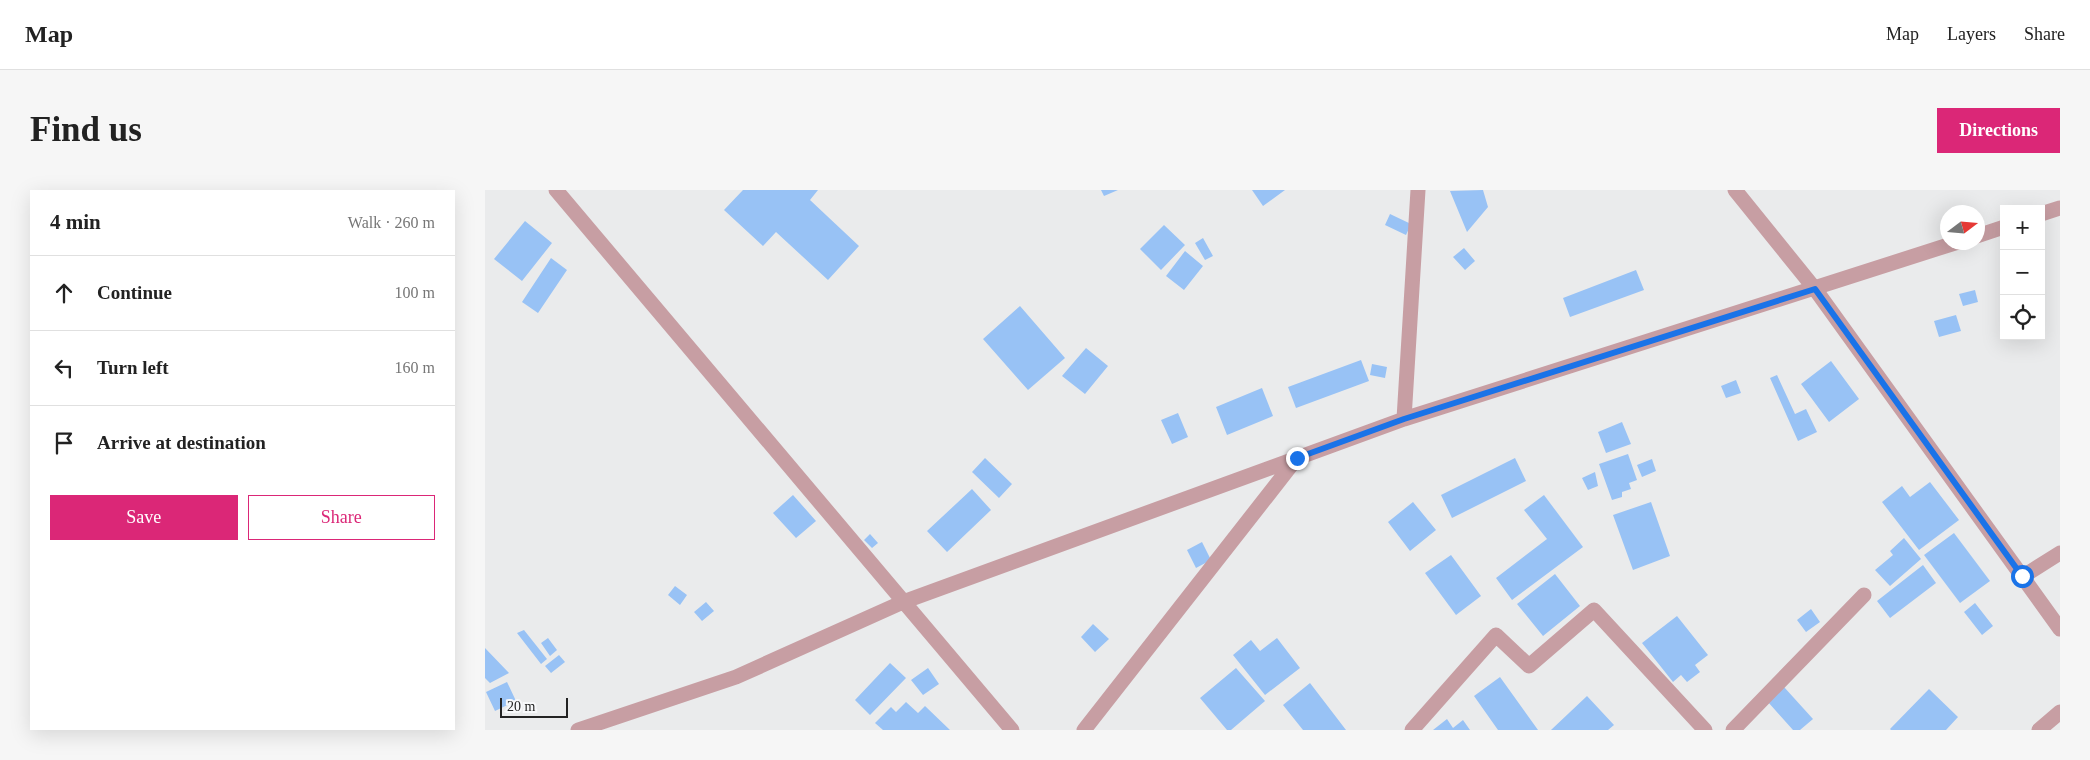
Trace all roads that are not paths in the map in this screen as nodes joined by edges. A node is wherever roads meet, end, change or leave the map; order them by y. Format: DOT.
graph roads {
  1 [pos="556,190"];
  2 [pos="1418,190"];
  3 [pos="1735,190"];
  4 [pos="2060,208"];
  5 [pos="2045,213"];
  6 [pos="2000,228"];
  7 [pos="1985,233"];
  8 [pos="1940,248"];
  9 [pos="1815,289"];
  10 [pos="1404,419"];
  11 [pos="1297,458"];
  12 [pos="2060,553"];
  13 [pos="2022,576"];
  14 [pos="1864,595"];
  15 [pos="903,602"];
  16 [pos="2060,629"];
  17 [pos="2060,712"];
  18 [pos="578,730"];
  19 [pos="1012,730"];
  20 [pos="1083,730"];
  21 [pos="1412,730"];
  22 [pos="1705,730"];
  23 [pos="1733,730"];
  24 [pos="2039,730"];
  1 -- 15 [label="street"];
  2 -- 10 [label="street"];
  3 -- 9 [label="street"];
  4 -- 5 [label="street"];
  6 -- 7 [label="street"];
  8 -- 9 [label="street"];
  9 -- 10 [label="street"];
  9 -- 13 [label="street"];
  10 -- 11 [label="street"];
  11 -- 15 [label="street"];
  11 -- 20 [label="street"];
  12 -- 13 [label="street"];
  13 -- 16 [label="street"];
  14 -- 23 [label="street"];
  15 -- 18 [label="street"];
  15 -- 19 [label="street"];
  17 -- 24 [label="street"];
  21 -- 22 [label="street"];
}
